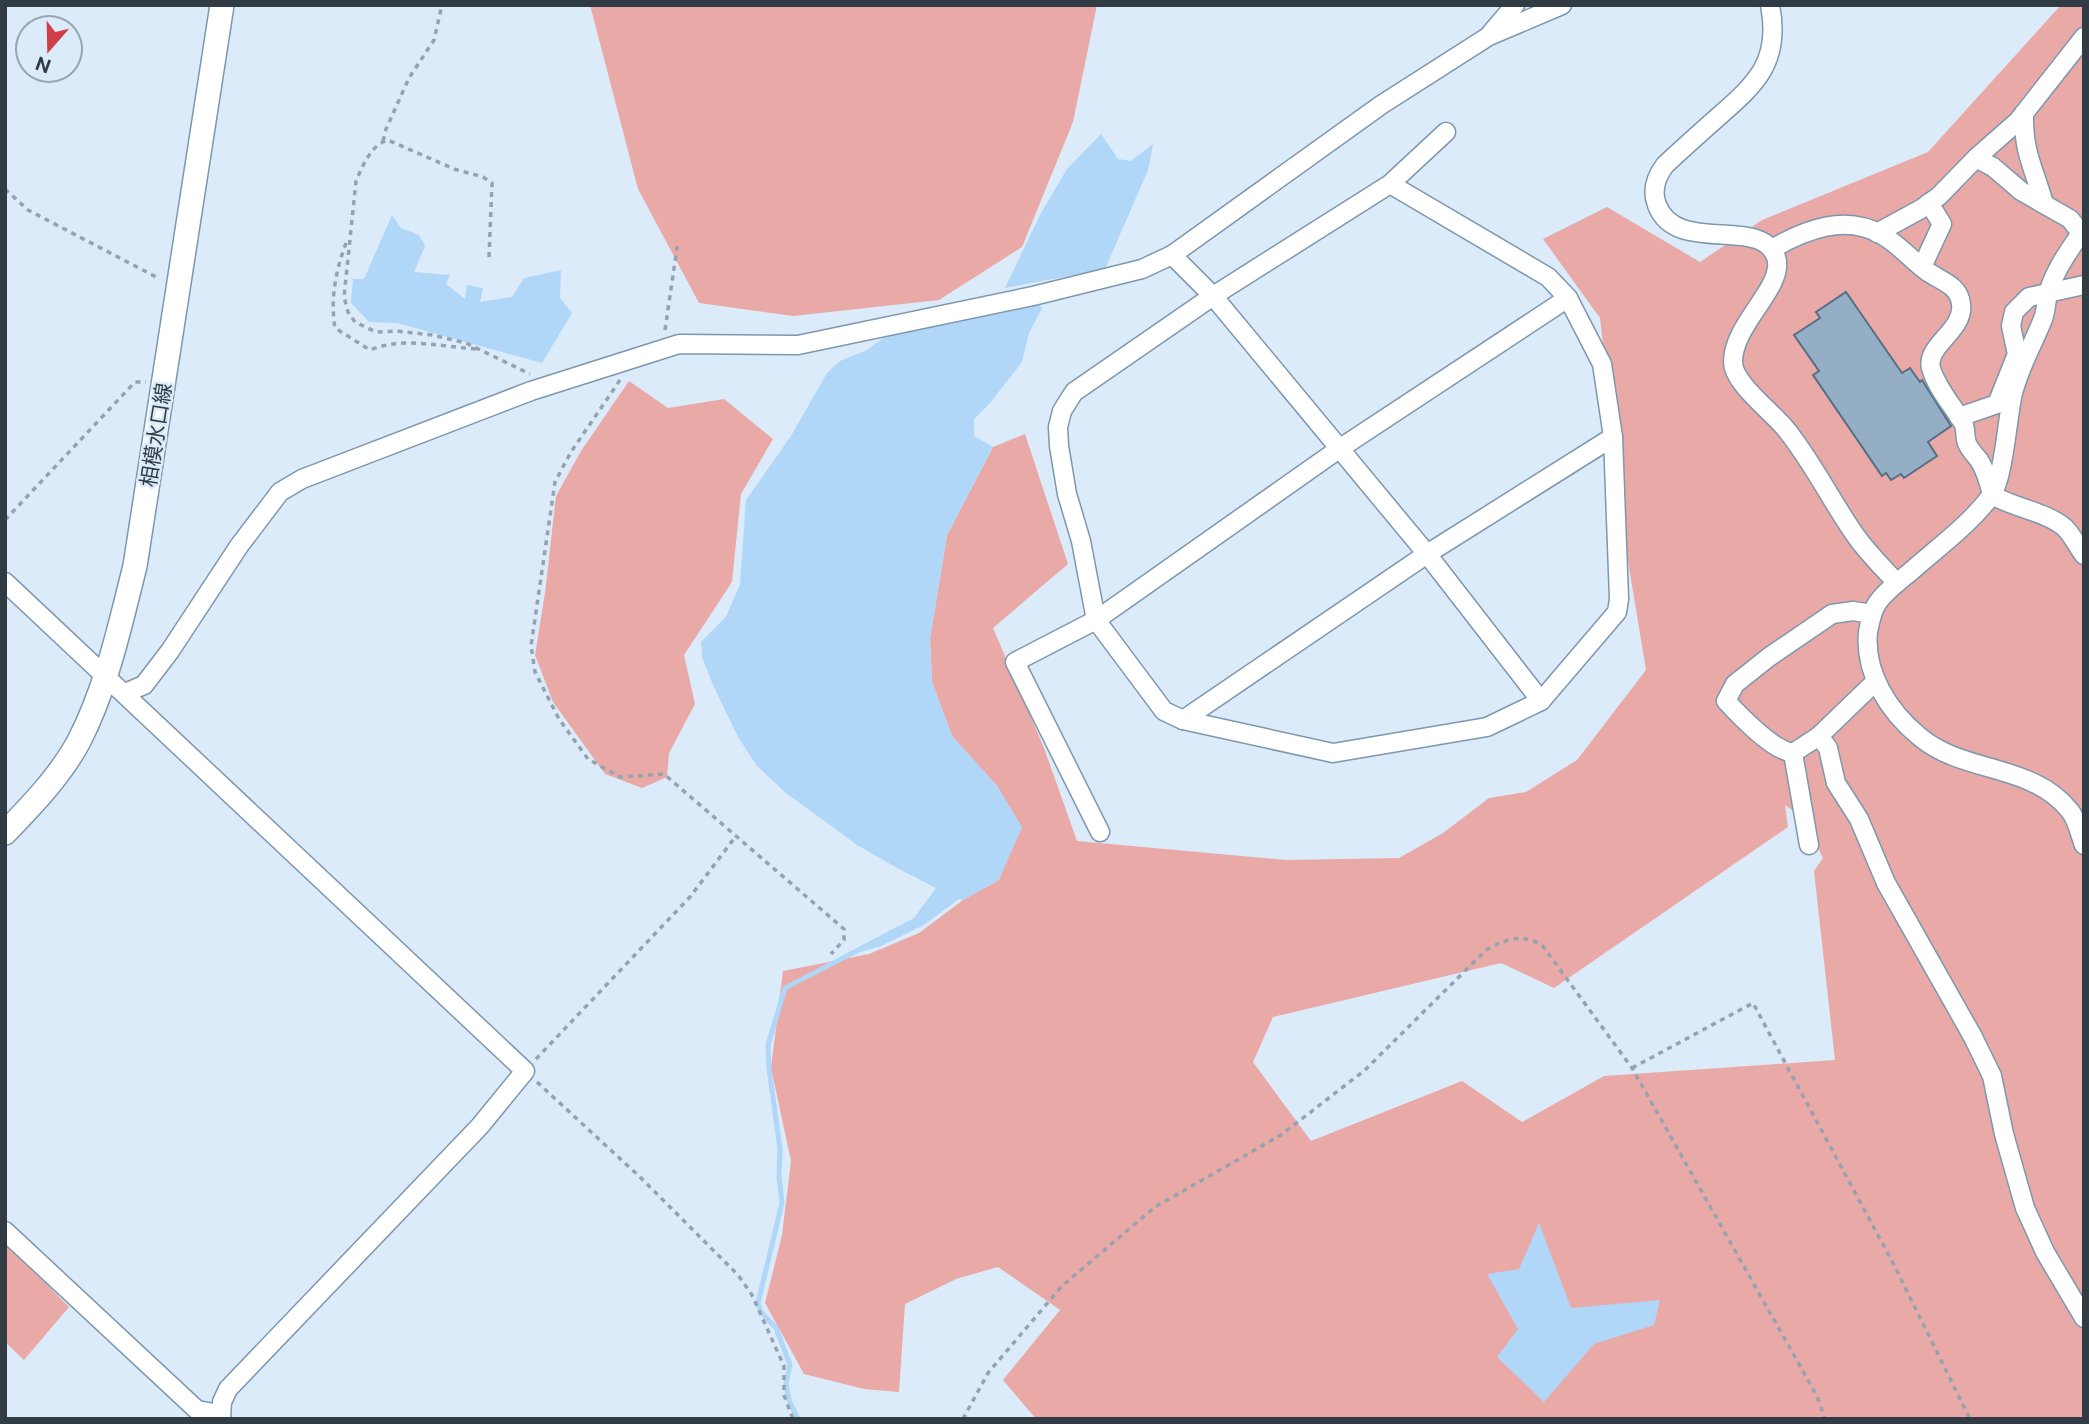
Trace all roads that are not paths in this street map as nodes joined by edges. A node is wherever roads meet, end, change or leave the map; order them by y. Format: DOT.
graph roads {
  1 [pos="222,5"];
  2 [pos="1515,5"];
  3 [pos="1562,5"];
  4 [pos="1770,5"];
  5 [pos="1489,36"];
  6 [pos="2084,37"];
  7 [pos="2024,113"];
  8 [pos="1446,132"];
  9 [pos="1976,158"];
  10 [pos="1390,184"];
  11 [pos="1930,203"];
  12 [pos="2044,204"];
  13 [pos="1877,233"];
  14 [pos="1772,249"];
  15 [pos="1172,255"];
  16 [pos="1922,267"];
  17 [pos="2084,285"];
  18 [pos="2048,293"];
  19 [pos="1213,296"];
  20 [pos="1568,298"];
  21 [pos="2010,409"];
  22 [pos="1961,420"];
  23 [pos="1613,437"];
  24 [pos="1339,449"];
  25 [pos="1992,495"];
  26 [pos="1427,554"];
  27 [pos="2084,555"];
  28 [pos="5,582"];
  29 [pos="1897,583"];
  30 [pos="1872,614"];
  31 [pos="1096,621"];
  32 [pos="105,675"];
  33 [pos="1875,682"];
  34 [pos="125,693"];
  35 [pos="1541,701"];
  36 [pos="1183,719"];
  37 [pos="1819,736"];
  38 [pos="1793,753"];
  39 [pos="1100,832"];
  40 [pos="5,833"];
  41 [pos="1809,845"];
  42 [pos="2084,845"];
  43 [pos="5,1231"];
  44 [pos="2084,1318"];
  45 [pos="221,1416"];
  1 -- 32 [label="main road, 相模水口線"];
  2 -- 5 [label="street"];
  3 -- 5 [label="street"];
  4 -- 14 [label="street"];
  5 -- 15 [label="street"];
  6 -- 7 [label="street"];
  7 -- 9 [label="street"];
  7 -- 12 [label="street"];
  8 -- 10 [label="street"];
  9 -- 11 [label="street"];
  9 -- 12 [label="street"];
  10 -- 19 [label="street"];
  10 -- 20 [label="street"];
  11 -- 13 [label="street"];
  11 -- 16 [label="street"];
  12 -- 18 [label="street"];
  13 -- 14 [label="street"];
  13 -- 16 [label="street"];
  14 -- 29 [label="street"];
  15 -- 19 [label="street"];
  15 -- 34 [label="street"];
  16 -- 22 [label="street"];
  17 -- 18 [label="street"];
  18 -- 21 [label="street"];
  18 -- 22 [label="street"];
  19 -- 24 [label="street"];
  19 -- 31 [label="street"];
  20 -- 23 [label="street"];
  20 -- 24 [label="street"];
  21 -- 22 [label="street"];
  21 -- 25 [label="street"];
  22 -- 25 [label="street"];
  23 -- 26 [label="street"];
  23 -- 35 [label="street"];
  24 -- 26 [label="street"];
  24 -- 31 [label="street"];
  25 -- 27 [label="street"];
  25 -- 29 [label="street"];
  26 -- 35 [label="street"];
  26 -- 36 [label="street"];
  28 -- 32 [label="street"];
  29 -- 30 [label="street"];
  30 -- 33 [label="street"];
  30 -- 38 [label="street"];
  31 -- 36 [label="street"];
  31 -- 39 [label="street"];
  32 -- 34 [label="street"];
  32 -- 40 [label="main road, 相模水口線"];
  33 -- 37 [label="street"];
  33 -- 42 [label="street"];
  34 -- 45 [label="street"];
  35 -- 36 [label="street"];
  37 -- 38 [label="street"];
  37 -- 44 [label="street"];
  38 -- 41 [label="street"];
  43 -- 45 [label="street"];
}
